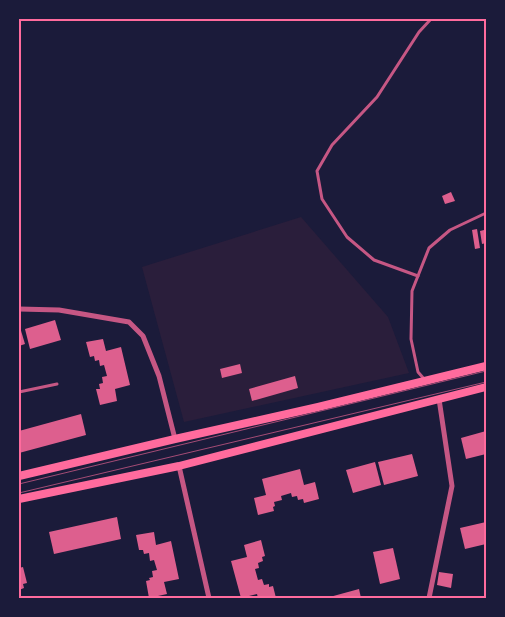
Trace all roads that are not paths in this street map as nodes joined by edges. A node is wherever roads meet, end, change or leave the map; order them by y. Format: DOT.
graph roads {
  1 [pos="431,19"];
  2 [pos="486,213"];
  3 [pos="418,276"];
  4 [pos="19,309"];
  5 [pos="486,366"];
  6 [pos="425,380"];
  7 [pos="57,384"];
  8 [pos="486,387"];
  9 [pos="19,392"];
  10 [pos="438,399"];
  11 [pos="175,439"];
  12 [pos="179,466"];
  13 [pos="19,476"];
  14 [pos="19,499"];
  15 [pos="209,598"];
  16 [pos="429,598"];
  1 -- 3 [label="lane"];
  2 -- 3 [label="lane"];
  3 -- 6 [label="lane"];
  4 -- 11 [label="street"];
  5 -- 6 [label="main road"];
  6 -- 11 [label="main road"];
  7 -- 9 [label="lane"];
  8 -- 10 [label="main road"];
  10 -- 12 [label="main road"];
  10 -- 16 [label="street"];
  11 -- 13 [label="main road"];
  12 -- 14 [label="main road"];
  12 -- 15 [label="street"];
}
